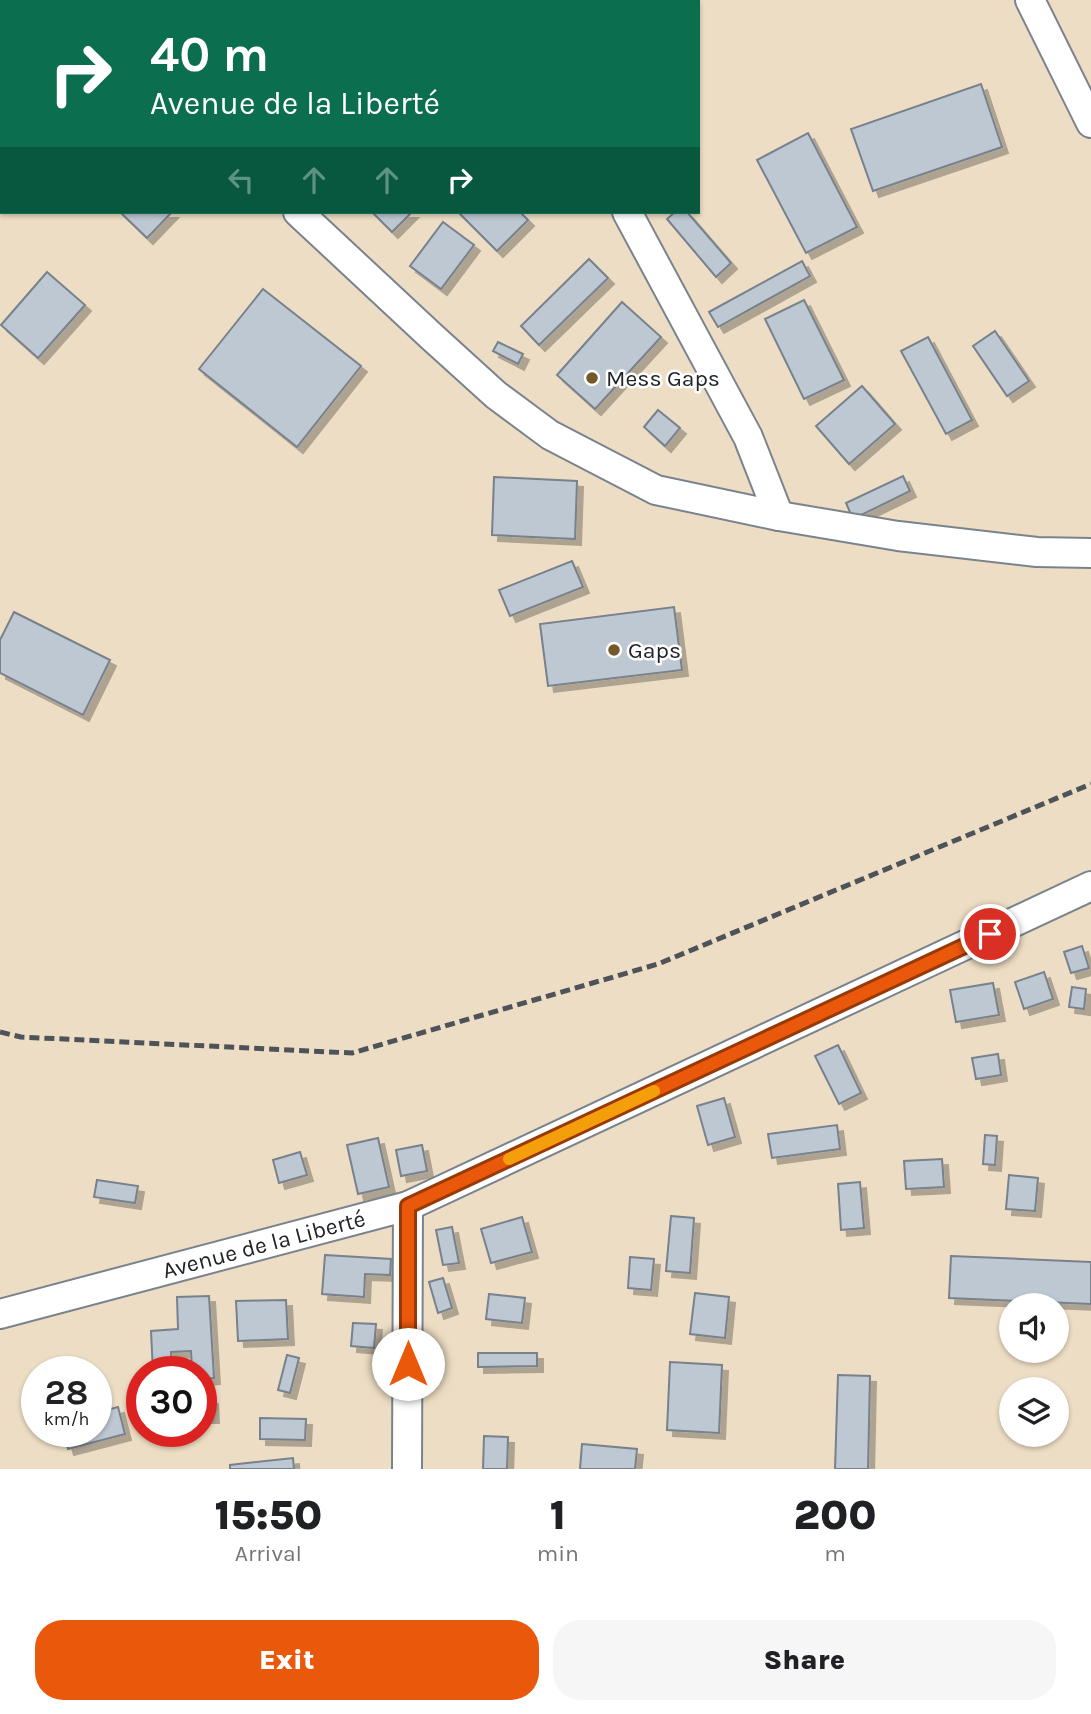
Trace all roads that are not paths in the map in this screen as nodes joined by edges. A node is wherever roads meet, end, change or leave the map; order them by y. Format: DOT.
graph roads {
  1 [pos="1030,0"];
  2 [pos="1091,122"];
  3 [pos="300,214"];
  4 [pos="628,214"];
  5 [pos="779,516"];
  6 [pos="1091,553"];
  7 [pos="1091,887"];
  8 [pos="408,1206"];
  9 [pos="0,1314"];
  10 [pos="408,1469"];
  1 -- 2 [label="street"];
  3 -- 5 [label="street"];
  4 -- 5 [label="street"];
  5 -- 6 [label="street"];
  7 -- 8 [label="street, Avenue de la Liberté"];
  8 -- 9 [label="street, Avenue de la Liberté"];
  8 -- 10 [label="street"];
}
